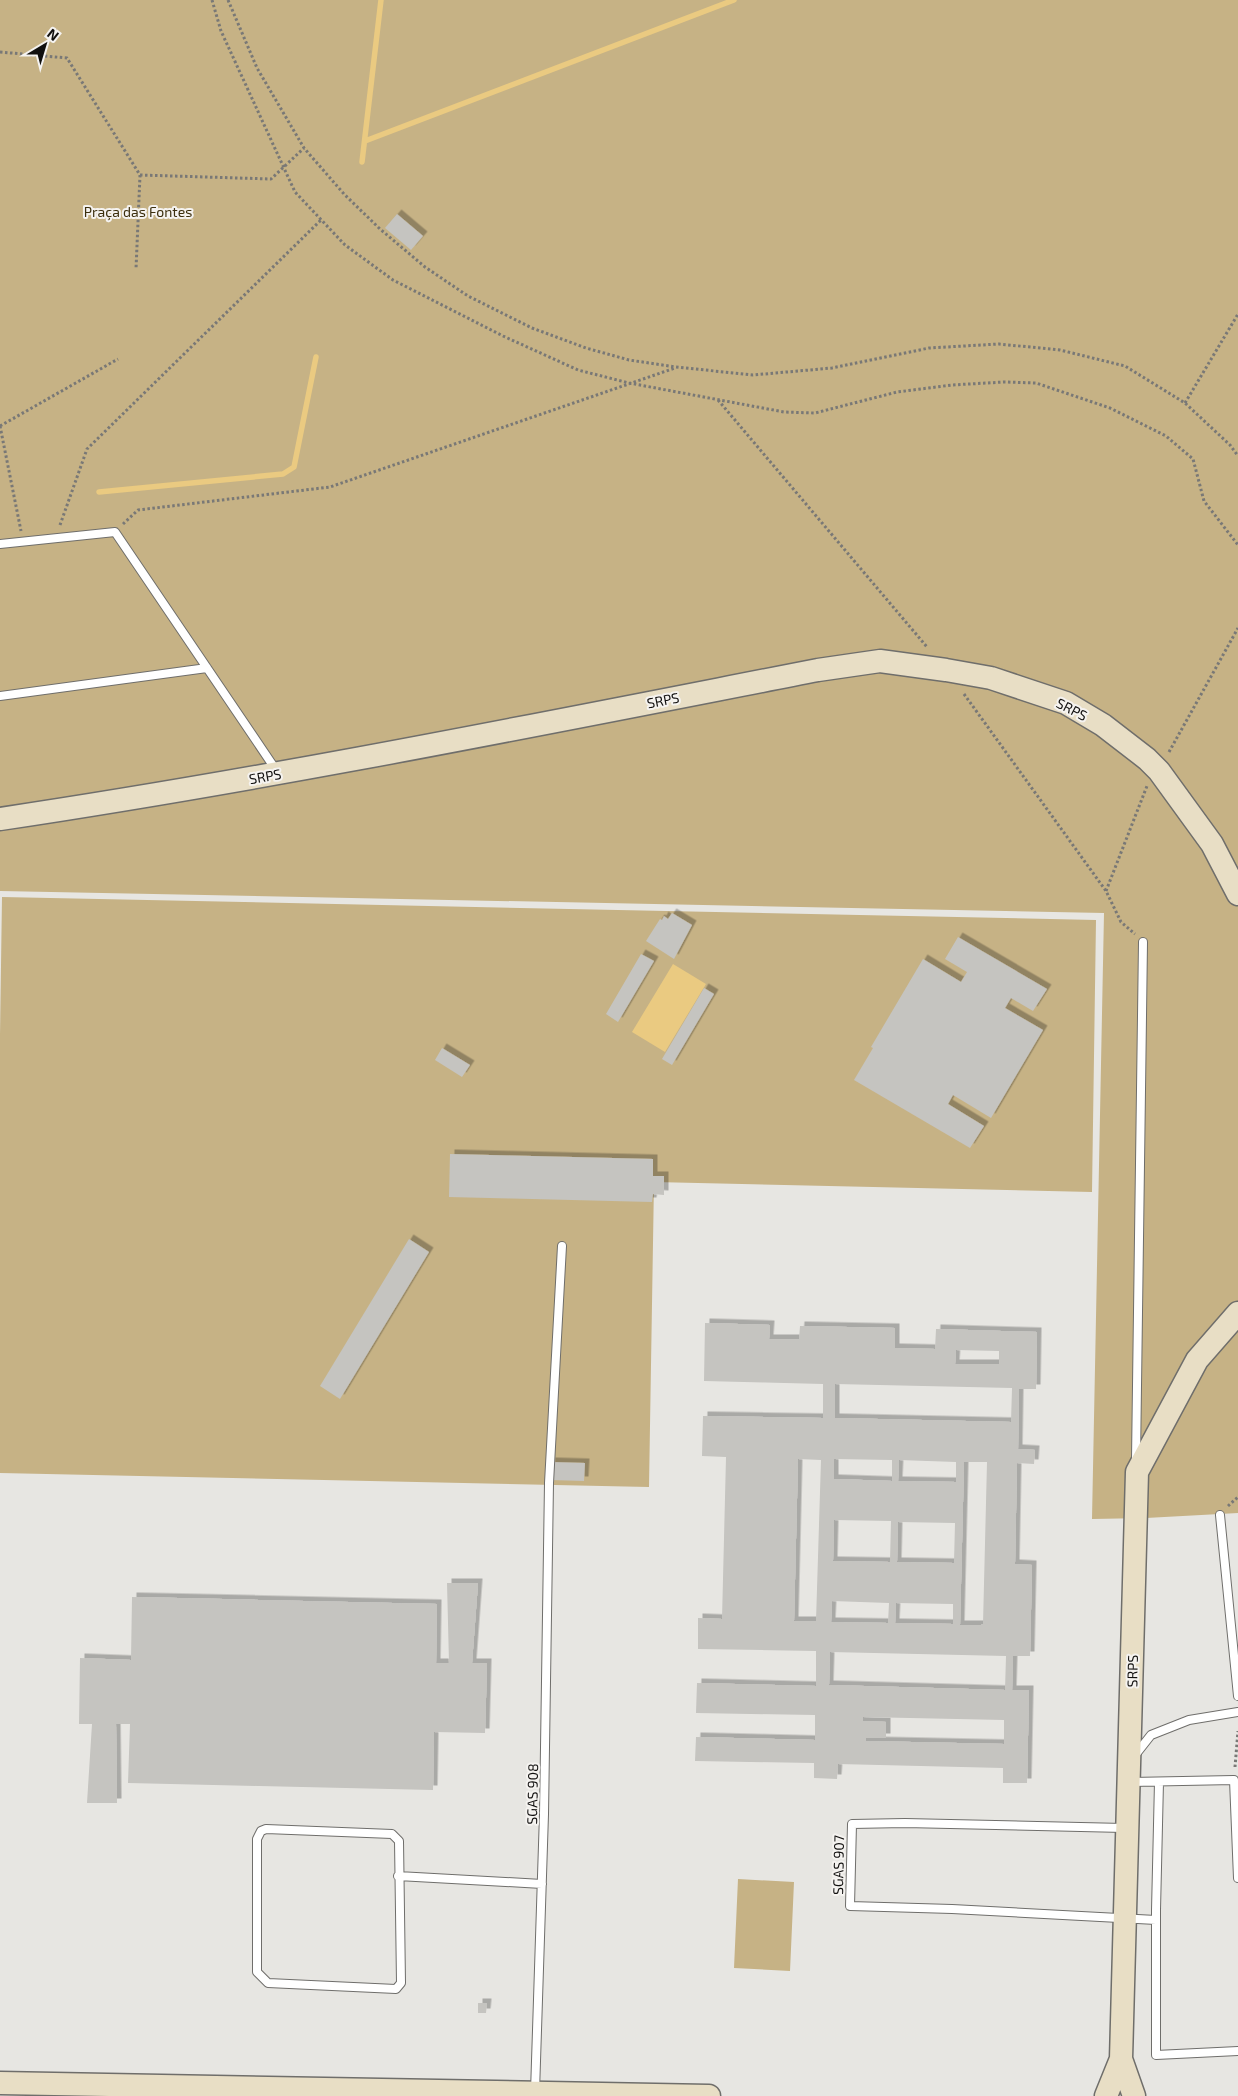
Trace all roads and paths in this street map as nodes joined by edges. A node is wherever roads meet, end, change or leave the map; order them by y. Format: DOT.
graph roads {
  1 [pos="212,0"];
  2 [pos="228,0"];
  3 [pos="0,52"];
  4 [pos="304,148"];
  5 [pos="283,167"];
  6 [pos="140,175"];
  7 [pos="321,220"];
  8 [pos="136,269"];
  9 [pos="1238,314"];
  10 [pos="118,359"];
  11 [pos="676,367"];
  12 [pos="629,383"];
  13 [pos="718,400"];
  14 [pos="1185,403"];
  15 [pos="0,426"];
  16 [pos="1238,456"];
  17 [pos="115,532"];
  18 [pos="56,538"];
  19 [pos="23,541"];
  20 [pos="0,544"];
  21 [pos="1238,545"];
  22 [pos="1238,628"];
  23 [pos="207,668"];
  24 [pos="946,670"];
  25 [pos="0,696"];
  26 [pos="1159,771"];
  27 [pos="279,774"];
  28 [pos="0,819"];
  29 [pos="1106,891"];
  30 [pos="1238,894"];
  31 [pos="1143,942"];
  32 [pos="562,1246"];
  33 [pos="1238,1313"];
  34 [pos="1137,1472"];
  35 [pos="1220,1515"];
  36 [pos="1238,1696"];
  37 [pos="1238,1712"];
  38 [pos="1238,1731"];
  39 [pos="1129,1772"];
  40 [pos="1234,1780"];
  41 [pos="1159,1782"];
  42 [pos="1126,1828"];
  43 [pos="398,1876"];
  44 [pos="1238,1878"];
  45 [pos="542,1884"];
  46 [pos="1125,1918"];
  47 [pos="1156,1920"];
  48 [pos="1238,2051"];
  49 [pos="1121,2059"];
  50 [pos="0,2083"];
  51 [pos="258,2091"];
  52 [pos="546,2094"];
  53 [pos="672,2095"];
  54 [pos="703,2096"];
  55 [pos="709,2096"];
  56 [pos="1106,2096"];
  57 [pos="1134,2096"];
  1 -- 5 [label="path"];
  2 -- 4 [label="path"];
  3 -- 6 [label="path"];
  4 -- 5 [label="path"];
  4 -- 11 [label="path"];
  5 -- 6 [label="path"];
  5 -- 7 [label="path"];
  6 -- 8 [label="path"];
  7 -- 12 [label="path"];
  7 -- 18 [label="path"];
  9 -- 14 [label="path"];
  10 -- 15 [label="path"];
  11 -- 12 [label="path"];
  11 -- 14 [label="path"];
  12 -- 13 [label="path"];
  12 -- 17 [label="path"];
  13 -- 21 [label="path"];
  13 -- 24 [label="path"];
  14 -- 16 [label="path"];
  15 -- 19 [label="path"];
  17 -- 18 [label="lane"];
  17 -- 23 [label="lane"];
  18 -- 19 [label="lane"];
  19 -- 20 [label="lane"];
  22 -- 26 [label="path"];
  23 -- 25 [label="lane"];
  23 -- 27 [label="lane"];
  24 -- 26 [label="main road, SRPS"];
  24 -- 27 [label="main road, SRPS"];
  24 -- 29 [label="path"];
  26 -- 29 [label="path"];
  26 -- 30 [label="main road, SRPS"];
  27 -- 28 [label="main road, SRPS"];
  29 -- 31 [label="path"];
  31 -- 34 [label="lane"];
  32 -- 45 [label="lane, SGAS 908"];
  33 -- 34 [label="main road, SRPS"];
  34 -- 39 [label="main road, SRPS"];
  35 -- 36 [label="lane"];
  37 -- 39 [label="lane"];
  38 -- 40 [label="path"];
  39 -- 41 [label="lane"];
  39 -- 42 [label="main road, SRPS"];
  40 -- 41 [label="lane"];
  40 -- 44 [label="lane"];
  41 -- 47 [label="lane"];
  42 -- 46 [label="main road, SRPS"];
  42 -- 46 [label="lane, SGAS 907"];
  43 -- 43 [label="lane"];
  43 -- 45 [label="lane"];
  45 -- 52 [label="lane, SGAS 908"];
  46 -- 47 [label="lane"];
  46 -- 49 [label="main road, SRPS"];
  47 -- 48 [label="lane"];
  49 -- 56 [label="main road, SRPS"];
  49 -- 57 [label="main road, SRPS"];
  50 -- 51 [label="main road"];
  51 -- 52 [label="main road"];
  52 -- 53 [label="main road"];
  53 -- 54 [label="main road"];
  54 -- 55 [label="main road"];
}
